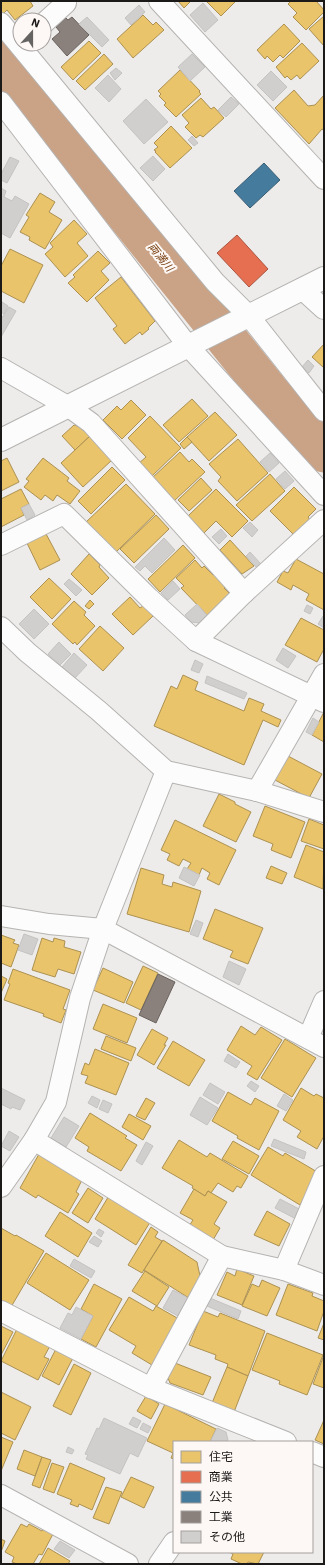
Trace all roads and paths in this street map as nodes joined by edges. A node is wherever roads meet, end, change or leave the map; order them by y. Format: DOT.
graph roads {
  1 [pos="158,1"];
  2 [pos="66,2"];
  3 [pos="52,15"];
  4 [pos="1,23"];
  5 [pos="12,35"];
  6 [pos="27,52"];
  7 [pos="1,102"];
  8 [pos="324,179"];
  9 [pos="324,278"];
  10 [pos="302,289"];
  11 [pos="324,310"];
  12 [pos="244,318"];
  13 [pos="194,344"];
  14 [pos="1,368"];
  15 [pos="69,407"];
  16 [pos="324,411"];
  17 [pos="1,440"];
  18 [pos="324,495"];
  19 [pos="324,520"];
  20 [pos="1,545"];
  21 [pos="244,592"];
  22 [pos="1,627"];
  23 [pos="196,641"];
  24 [pos="324,674"];
  25 [pos="318,700"];
  26 [pos="166,771"];
  27 [pos="257,791"];
  28 [pos="324,812"];
  29 [pos="1,916"];
  30 [pos="103,929"];
  31 [pos="324,1001"];
  32 [pos="316,1042"];
  33 [pos="34,1140"];
  34 [pos="324,1176"];
  35 [pos="1,1187"];
  36 [pos="222,1256"];
  37 [pos="284,1270"];
  38 [pos="324,1285"];
  39 [pos="1,1311"];
  40 [pos="151,1388"];
  41 [pos="248,1435"];
  42 [pos="281,1441"];
  43 [pos="313,1452"];
  44 [pos="324,1457"];
  45 [pos="1,1495"];
  46 [pos="173,1543"];
  47 [pos="128,1564"];
  48 [pos="159,1564"];
  1 -- 8 [label="street"];
  2 -- 3 [label="street"];
  4 -- 5 [label="street"];
  6 -- 12 [label="street"];
  7 -- 13 [label="street"];
  9 -- 10 [label="street"];
  10 -- 11 [label="street"];
  10 -- 12 [label="street"];
  12 -- 13 [label="street"];
  12 -- 16 [label="street"];
  13 -- 15 [label="street"];
  13 -- 18 [label="street"];
  14 -- 15 [label="street"];
  15 -- 17 [label="street"];
  15 -- 21 [label="street"];
  19 -- 21 [label="street"];
  20 -- 23 [label="street"];
  21 -- 23 [label="street"];
  22 -- 26 [label="street"];
  23 -- 25 [label="street"];
  24 -- 25 [label="street"];
  25 -- 27 [label="street"];
  26 -- 27 [label="street"];
  26 -- 30 [label="street"];
  27 -- 28 [label="street"];
  29 -- 30 [label="street"];
  30 -- 32 [label="street"];
  30 -- 33 [label="street"];
  31 -- 32 [label="street"];
  33 -- 35 [label="street"];
  33 -- 36 [label="street"];
  34 -- 37 [label="street"];
  36 -- 37 [label="street"];
  36 -- 40 [label="street"];
  37 -- 38 [label="street"];
  39 -- 40 [label="street"];
  40 -- 41 [label="street"];
  41 -- 42 [label="street"];
  43 -- 44 [label="street"];
  45 -- 47 [label="street"];
  46 -- 48 [label="street"];
}
